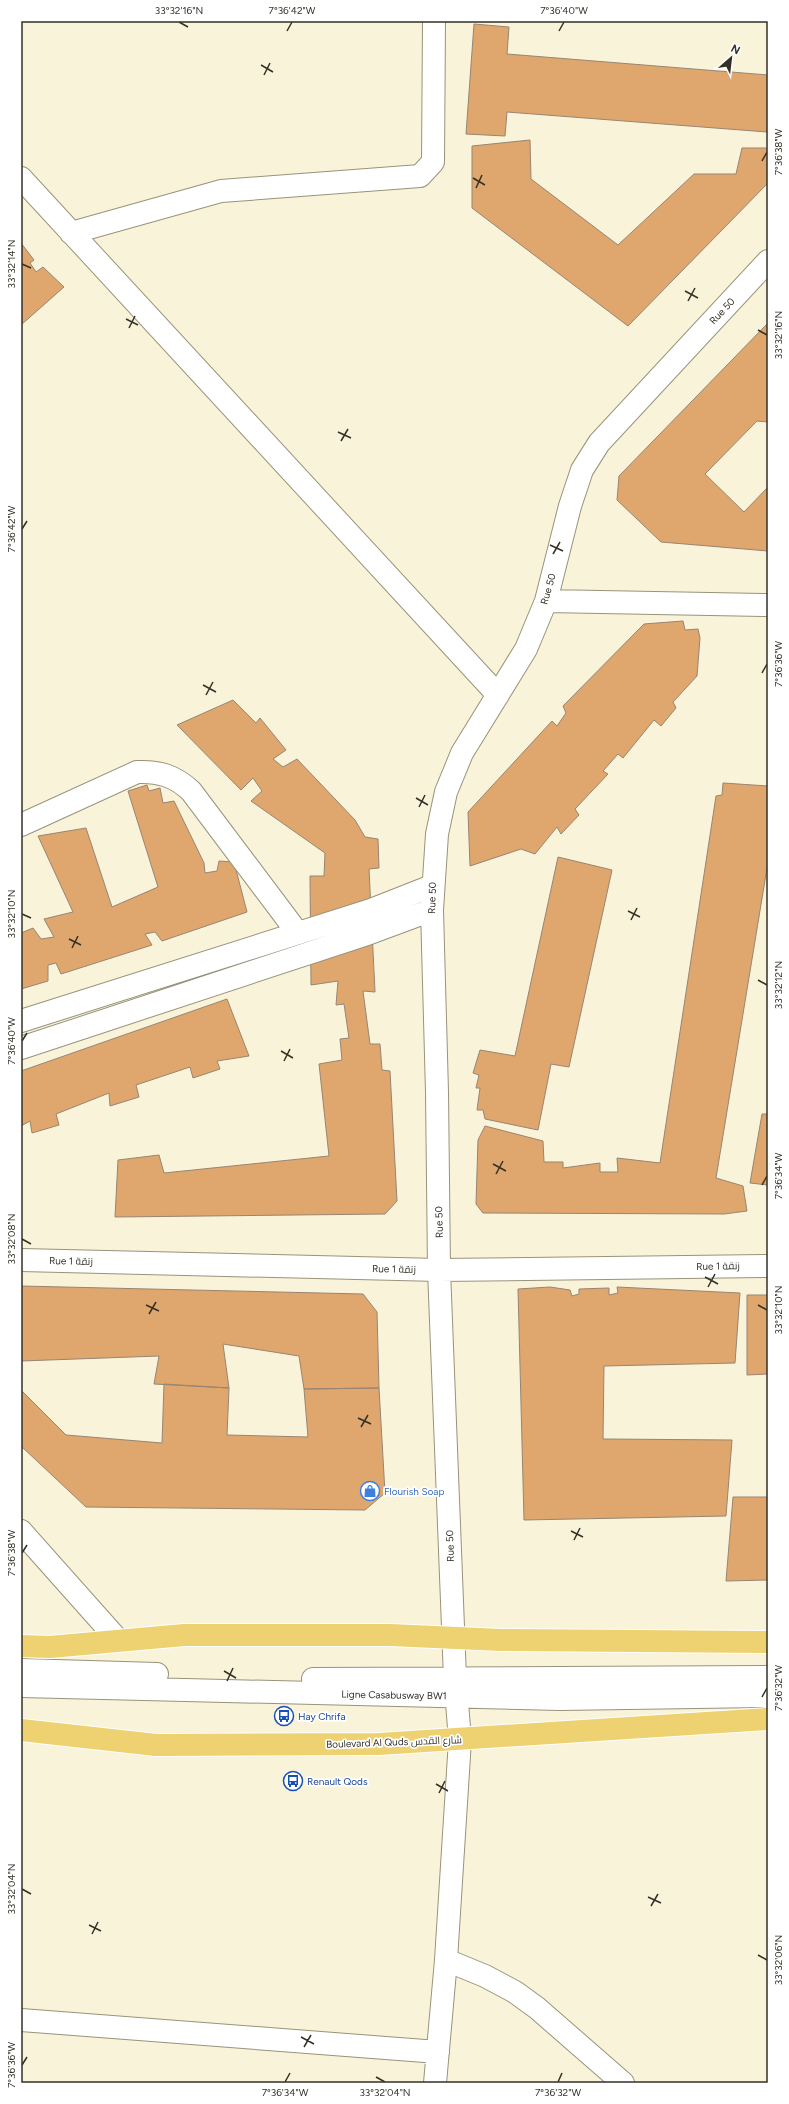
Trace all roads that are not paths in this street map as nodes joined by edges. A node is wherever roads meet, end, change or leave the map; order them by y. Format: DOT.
graph roads {
  1 [pos="434,21"];
  2 [pos="21,178"];
  3 [pos="71,233"];
  4 [pos="768,261"];
  5 [pos="546,601"];
  6 [pos="768,605"];
  7 [pos="498,695"];
  8 [pos="21,825"];
  9 [pos="432,886"];
  10 [pos="432,910"];
  11 [pos="297,932"];
  12 [pos="21,1021"];
  13 [pos="21,1048"];
  14 [pos="21,1260"];
  15 [pos="768,1266"];
  16 [pos="439,1270"];
  17 [pos="21,1531"];
  18 [pos="454,1638"];
  19 [pos="118,1640"];
  20 [pos="768,1642"];
  21 [pos="21,1646"];
  22 [pos="21,1670"];
  23 [pos="768,1677"];
  24 [pos="21,1686"];
  25 [pos="456,1687"];
  26 [pos="768,1696"];
  27 [pos="768,1719"];
  28 [pos="21,1730"];
  29 [pos="460,1740"];
  30 [pos="446,1960"];
  31 [pos="21,2020"];
  32 [pos="438,2052"];
  33 [pos="435,2083"];
  34 [pos="623,2083"];
  1 -- 3 [label="street"];
  2 -- 3 [label="street"];
  3 -- 7 [label="street"];
  4 -- 5 [label="street, Rue 50"];
  5 -- 6 [label="street"];
  5 -- 7 [label="street, Rue 50"];
  7 -- 9 [label="street, Rue 50"];
  8 -- 11 [label="street"];
  9 -- 10 [label="street, Rue 50"];
  9 -- 11 [label="street"];
  10 -- 13 [label="street"];
  10 -- 16 [label="street, Rue 50"];
  11 -- 12 [label="street"];
  14 -- 16 [label="street, Rue 1 زنقة"];
  15 -- 16 [label="street, Rue 1 زنقة"];
  16 -- 18 [label="street, Rue 50"];
  17 -- 19 [label="street"];
  18 -- 19 [label="main road"];
  18 -- 20 [label="main road"];
  18 -- 25 [label="street, Rue 50"];
  19 -- 21 [label="main road"];
  22 -- 25 [label="street, Ligne Casabusway BW1"];
  23 -- 25 [label="street, Ligne Casabusway BW1"];
  24 -- 25 [label="street, Ligne Casabusway BW1"];
  25 -- 26 [label="street, Ligne Casabusway BW1"];
  25 -- 29 [label="street, Rue 50"];
  27 -- 29 [label="main road, Boulevard Al Quds شارع القدس"];
  28 -- 29 [label="main road, Boulevard Al Quds شارع القدس"];
  29 -- 30 [label="street, Rue 50"];
  30 -- 32 [label="street, Rue 50"];
  30 -- 34 [label="street"];
  31 -- 32 [label="street"];
  32 -- 33 [label="street, Rue 50"];
}
